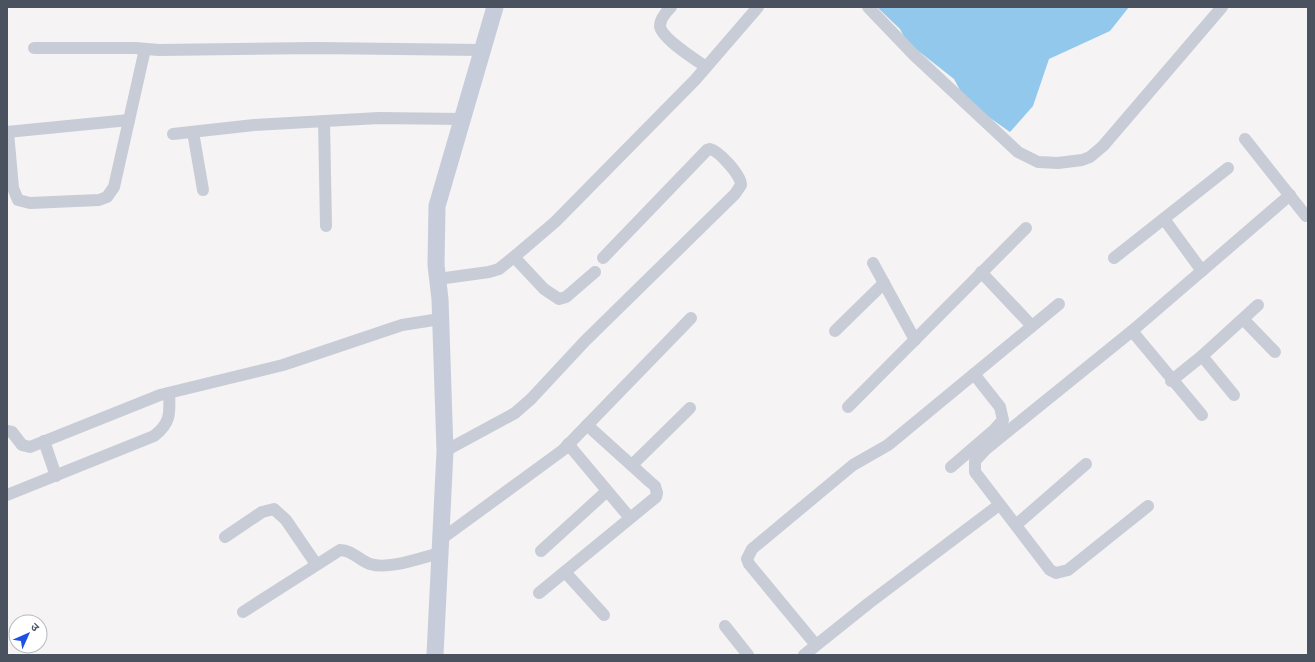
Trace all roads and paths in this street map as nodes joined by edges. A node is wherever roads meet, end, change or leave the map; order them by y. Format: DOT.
graph roads {
  1 [pos="495,7"];
  2 [pos="671,7"];
  3 [pos="758,7"];
  4 [pos="868,7"];
  5 [pos="1222,7"];
  6 [pos="34,48"];
  7 [pos="145,49"];
  8 [pos="482,50"];
  9 [pos="706,68"];
  10 [pos="462,119"];
  11 [pos="129,120"];
  12 [pos="324,121"];
  13 [pos="8,132"];
  14 [pos="193,132"];
  15 [pos="173,134"];
  16 [pos="1245,139"];
  17 [pos="1228,168"];
  18 [pos="203,190"];
  19 [pos="1290,195"];
  20 [pos="1306,216"];
  21 [pos="1164,219"];
  22 [pos="326,226"];
  23 [pos="1026,228"];
  24 [pos="514,257"];
  25 [pos="603,258"];
  26 [pos="1114,258"];
  27 [pos="873,263"];
  28 [pos="1202,271"];
  29 [pos="595,272"];
  30 [pos="981,272"];
  31 [pos="438,279"];
  32 [pos="884,283"];
  33 [pos="1059,304"];
  34 [pos="1258,305"];
  35 [pos="691,318"];
  36 [pos="440,319"];
  37 [pos="1243,319"];
  38 [pos="1032,326"];
  39 [pos="835,331"];
  40 [pos="1132,331"];
  41 [pos="915,340"];
  42 [pos="1275,352"];
  43 [pos="1202,356"];
  44 [pos="974,374"];
  45 [pos="1171,381"];
  46 [pos="169,393"];
  47 [pos="1234,395"];
  48 [pos="690,408"];
  49 [pos="848,408"];
  50 [pos="1202,415"];
  51 [pos="587,425"];
  52 [pos="7,431"];
  53 [pos="44,442"];
  54 [pos="568,444"];
  55 [pos="445,451"];
  56 [pos="1086,464"];
  57 [pos="632,465"];
  58 [pos="950,467"];
  59 [pos="56,476"];
  60 [pos="607,491"];
  61 [pos="7,495"];
  62 [pos="999,505"];
  63 [pos="1148,506"];
  64 [pos="630,518"];
  65 [pos="1016,525"];
  66 [pos="225,537"];
  67 [pos="440,547"];
  68 [pos="541,551"];
  69 [pos="316,564"];
  70 [pos="565,572"];
  71 [pos="539,593"];
  72 [pos="243,612"];
  73 [pos="604,615"];
  74 [pos="725,626"];
  75 [pos="816,645"];
  76 [pos="435,655"];
  77 [pos="748,655"];
  78 [pos="804,655"];
  1 -- 8 [label="street"];
  2 -- 9 [label="street"];
  3 -- 9 [label="street"];
  4 -- 5 [label="street"];
  6 -- 7 [label="street"];
  7 -- 8 [label="street"];
  7 -- 11 [label="street"];
  8 -- 10 [label="street"];
  9 -- 24 [label="street"];
  10 -- 12 [label="street"];
  10 -- 31 [label="street"];
  11 -- 13 [label="street"];
  11 -- 13 [label="street"];
  12 -- 14 [label="street"];
  12 -- 22 [label="street"];
  14 -- 15 [label="street"];
  14 -- 18 [label="street"];
  16 -- 19 [label="street"];
  17 -- 21 [label="street"];
  19 -- 20 [label="street"];
  19 -- 28 [label="street"];
  21 -- 26 [label="street"];
  21 -- 28 [label="street"];
  23 -- 30 [label="street"];
  24 -- 29 [label="street"];
  24 -- 31 [label="street"];
  25 -- 55 [label="street"];
  27 -- 32 [label="street"];
  28 -- 40 [label="street"];
  30 -- 38 [label="street"];
  30 -- 41 [label="street"];
  31 -- 36 [label="street"];
  32 -- 39 [label="street"];
  32 -- 41 [label="street"];
  33 -- 38 [label="street"];
  34 -- 37 [label="street"];
  35 -- 51 [label="street"];
  36 -- 46 [label="street"];
  36 -- 55 [label="street"];
  37 -- 42 [label="street"];
  37 -- 43 [label="street"];
  38 -- 44 [label="street"];
  40 -- 45 [label="street"];
  40 -- 62 [label="street"];
  41 -- 49 [label="street"];
  43 -- 45 [label="street"];
  43 -- 47 [label="street"];
  44 -- 58 [label="street"];
  44 -- 75 [label="street"];
  45 -- 50 [label="street"];
  46 -- 53 [label="street"];
  46 -- 59 [label="street"];
  48 -- 57 [label="street"];
  51 -- 54 [label="street"];
  51 -- 57 [label="street"];
  52 -- 53 [label="street"];
  53 -- 59 [label="street"];
  54 -- 60 [label="street"];
  54 -- 67 [label="street"];
  55 -- 67 [label="street"];
  56 -- 65 [label="street"];
  57 -- 64 [label="street"];
  59 -- 61 [label="street"];
  60 -- 64 [label="street"];
  60 -- 68 [label="street"];
  62 -- 65 [label="street"];
  62 -- 75 [label="street"];
  63 -- 65 [label="street"];
  64 -- 70 [label="street"];
  66 -- 69 [label="street"];
  67 -- 69 [label="street"];
  67 -- 76 [label="street"];
  69 -- 72 [label="street"];
  70 -- 71 [label="street"];
  70 -- 73 [label="street"];
  74 -- 77 [label="street"];
  75 -- 78 [label="street"];
}
